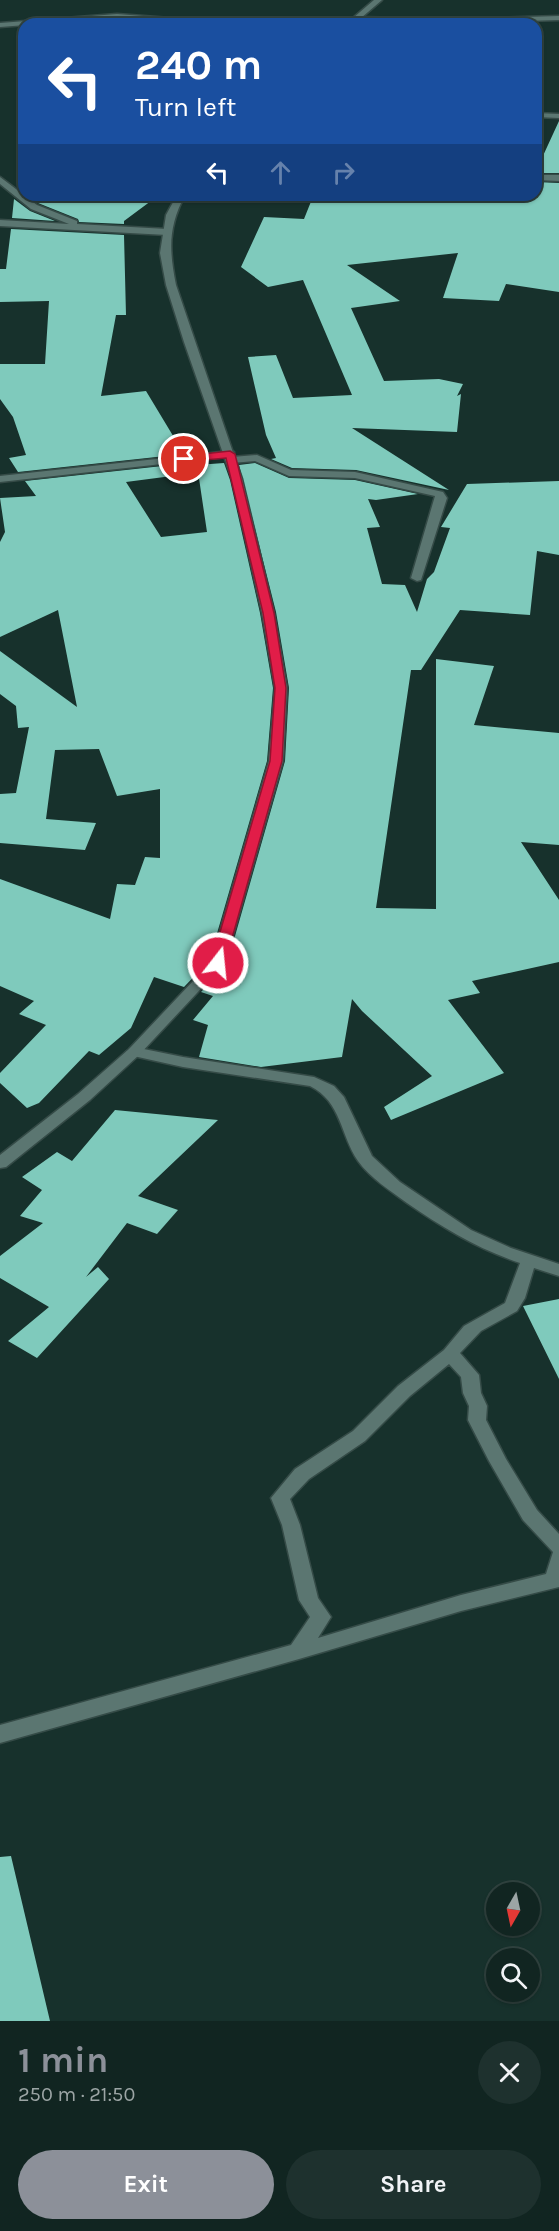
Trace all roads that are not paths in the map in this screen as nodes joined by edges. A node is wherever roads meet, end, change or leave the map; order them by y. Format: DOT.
graph roads {
  1 [pos="378,0"];
  2 [pos="91,18"];
  3 [pos="143,18"];
  4 [pos="358,18"];
  5 [pos="559,18"];
  6 [pos="542,19"];
  7 [pos="18,24"];
  8 [pos="0,25"];
  9 [pos="542,115"];
  10 [pos="559,116"];
  11 [pos="542,178"];
  12 [pos="559,178"];
  13 [pos="0,180"];
  14 [pos="18,194"];
  15 [pos="26,201"];
  16 [pos="178,201"];
  17 [pos="0,223"];
  18 [pos="86,227"];
  19 [pos="166,232"];
  20 [pos="231,457"];
  21 [pos="0,478"];
  22 [pos="417,578"];
  23 [pos="134,1052"];
  24 [pos="0,1163"];
  25 [pos="531,1260"];
  26 [pos="559,1270"];
  27 [pos="450,1354"];
  28 [pos="559,1547"];
  29 [pos="559,1558"];
  30 [pos="556,1580"];
  31 [pos="298,1651"];
  32 [pos="0,1734"];
  1 -- 4 [label="street"];
  2 -- 3 [label="street"];
  5 -- 6 [label="street"];
  7 -- 8 [label="street"];
  9 -- 10 [label="street"];
  11 -- 12 [label="street"];
  13 -- 14 [label="street"];
  15 -- 18 [label="street"];
  16 -- 19 [label="street"];
  17 -- 18 [label="street"];
  18 -- 19 [label="street"];
  19 -- 20 [label="street"];
  20 -- 21 [label="street"];
  20 -- 22 [label="street"];
  20 -- 23 [label="street"];
  23 -- 24 [label="street"];
  23 -- 25 [label="street"];
  25 -- 26 [label="street"];
  25 -- 27 [label="street"];
  27 -- 28 [label="street"];
  27 -- 31 [label="street"];
  29 -- 30 [label="street"];
  30 -- 31 [label="street"];
  31 -- 32 [label="street"];
}
